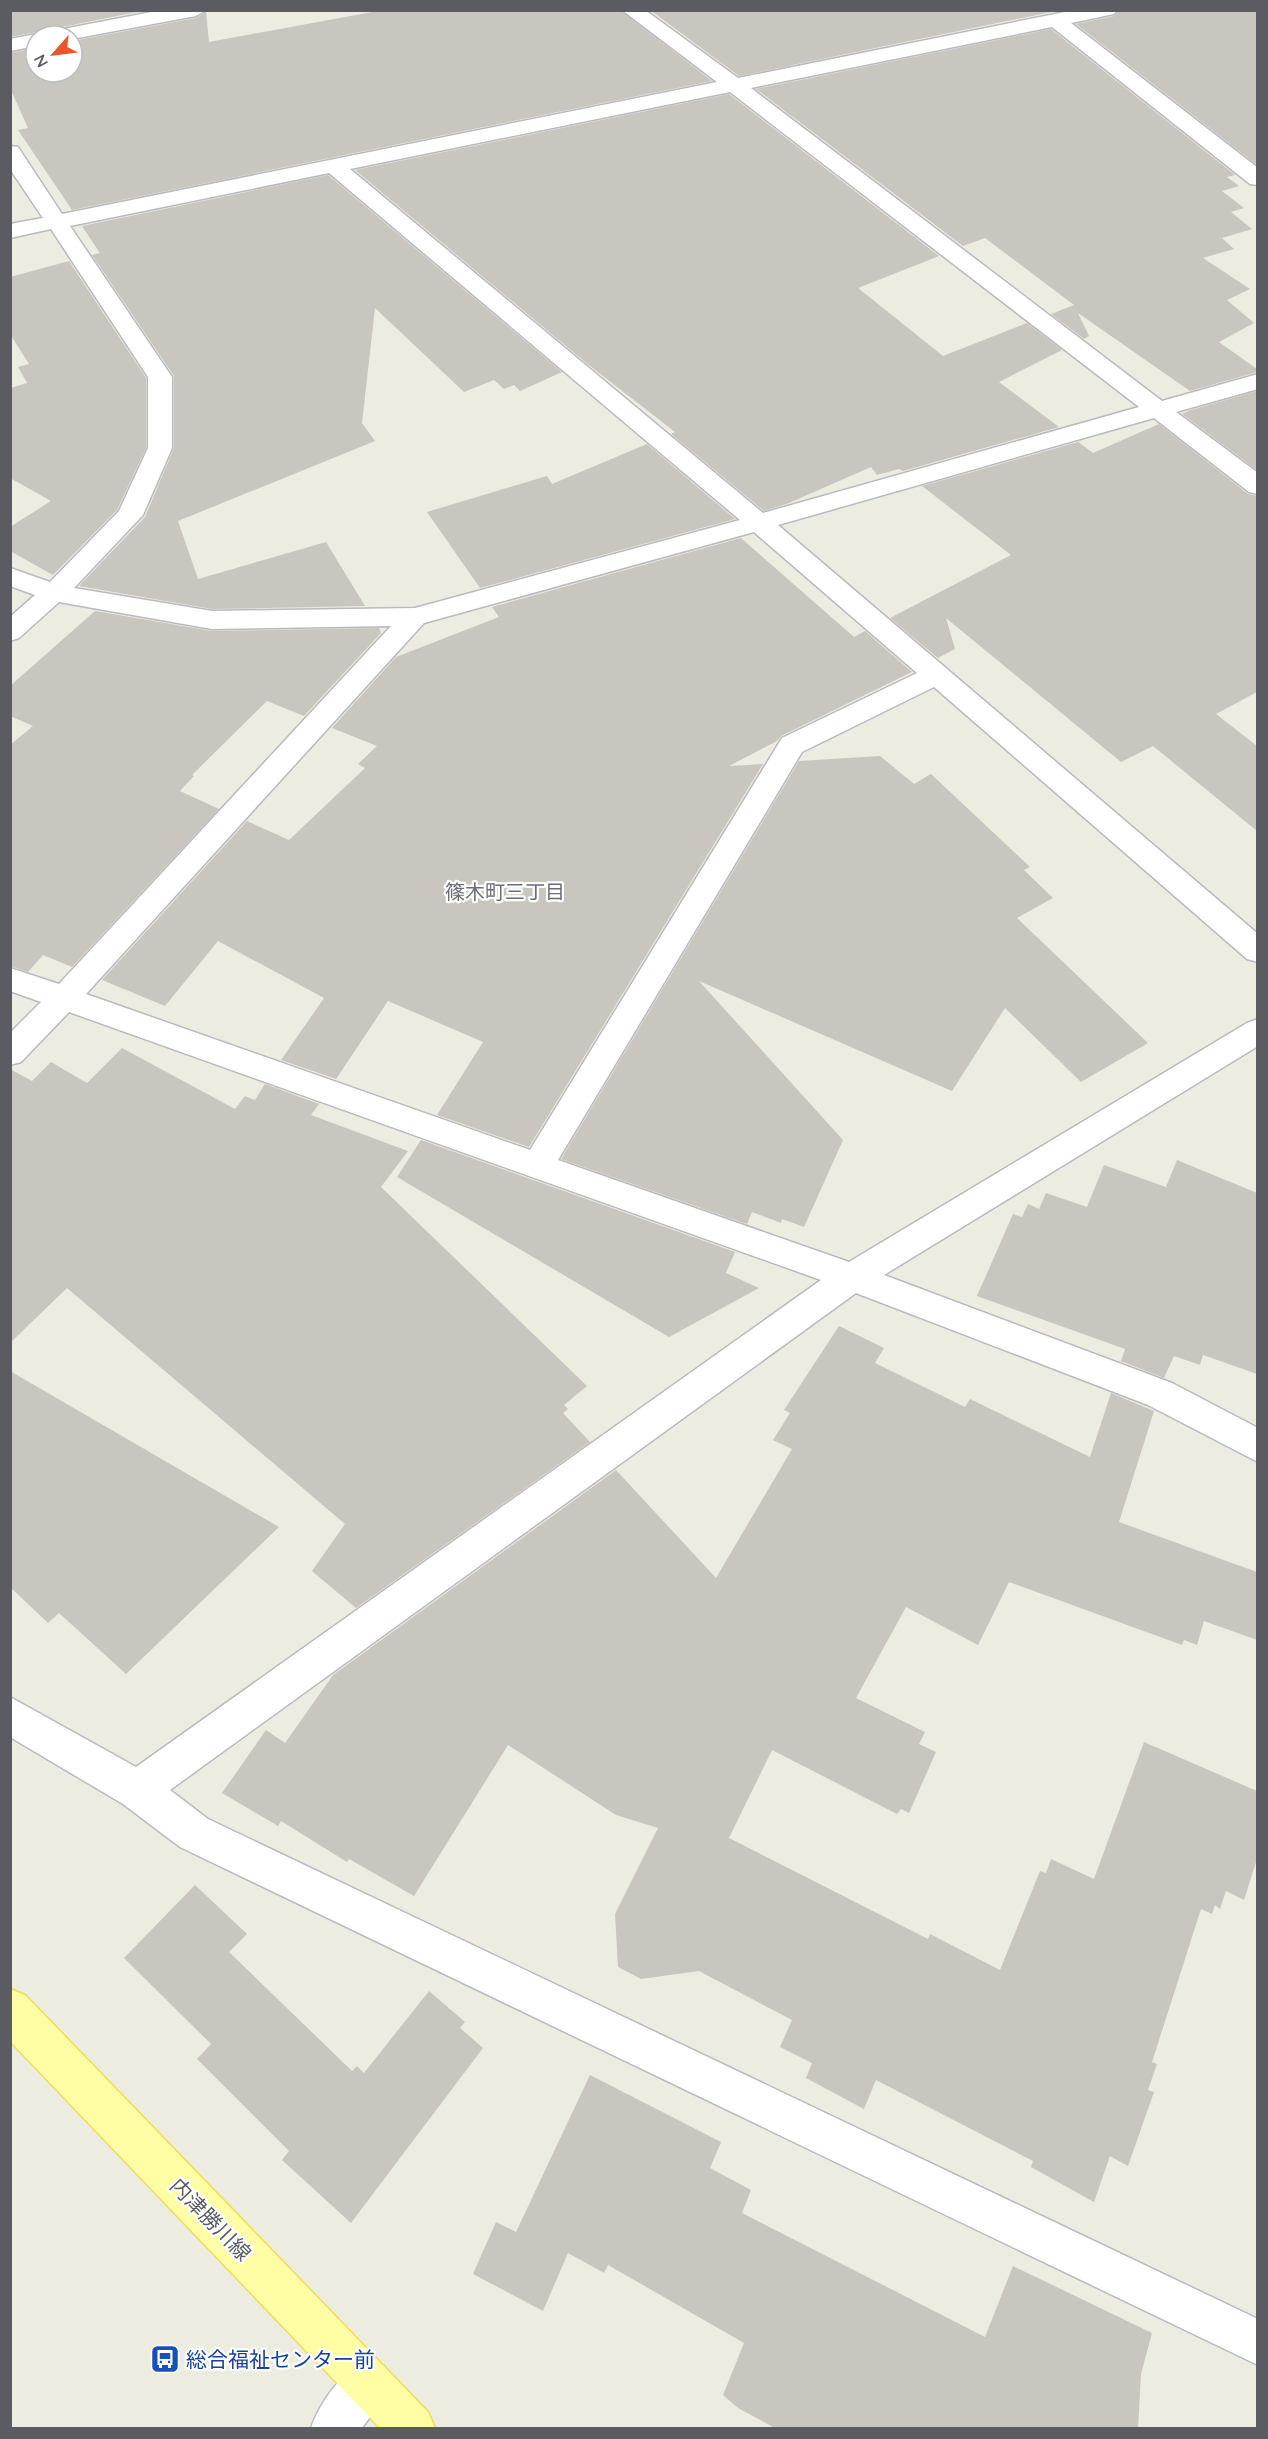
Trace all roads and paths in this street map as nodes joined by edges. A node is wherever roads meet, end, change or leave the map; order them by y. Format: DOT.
graph roads {
  1 [pos="196,10"];
  2 [pos="632,10"];
  3 [pos="1107,10"];
  4 [pos="1055,20"];
  5 [pos="84,31"];
  6 [pos="735,86"];
  7 [pos="10,152"];
  8 [pos="335,167"];
  9 [pos="1257,179"];
  10 [pos="58,222"];
  11 [pos="10,231"];
  12 [pos="1257,381"];
  13 [pos="1158,411"];
  14 [pos="1257,486"];
  15 [pos="758,522"];
  16 [pos="10,576"];
  17 [pos="54,593"];
  18 [pos="415,616"];
  19 [pos="10,632"];
  20 [pos="936,675"];
  21 [pos="1257,951"];
  22 [pos="10,979"];
  23 [pos="65,997"];
  24 [pos="1257,1031"];
  25 [pos="10,1053"];
  26 [pos="538,1165"];
  27 [pos="852,1277"];
  28 [pos="1257,1446"];
  29 [pos="10,1715"];
  30 [pos="137,1790"];
  31 [pos="10,2010"];
  32 [pos="1257,2343"];
  33 [pos="368,2382"];
  34 [pos="334,2428"];
  35 [pos="412,2428"];
  1 -- 5 [label="street"];
  2 -- 6 [label="street"];
  3 -- 4 [label="street"];
  4 -- 6 [label="street"];
  4 -- 9 [label="street"];
  6 -- 8 [label="street"];
  6 -- 13 [label="street"];
  7 -- 10 [label="street"];
  8 -- 10 [label="street"];
  8 -- 15 [label="street"];
  10 -- 11 [label="street"];
  10 -- 17 [label="street"];
  12 -- 13 [label="street"];
  13 -- 14 [label="street"];
  13 -- 15 [label="street"];
  15 -- 18 [label="street"];
  15 -- 20 [label="street"];
  16 -- 17 [label="street"];
  17 -- 18 [label="street"];
  17 -- 19 [label="street"];
  18 -- 23 [label="street"];
  20 -- 21 [label="street"];
  20 -- 26 [label="street"];
  22 -- 23 [label="street"];
  23 -- 25 [label="street"];
  23 -- 26 [label="street"];
  24 -- 27 [label="street"];
  26 -- 27 [label="street"];
  27 -- 28 [label="street"];
  27 -- 30 [label="street"];
  29 -- 30 [label="street"];
  30 -- 32 [label="street"];
  31 -- 33 [label="main road, 内津勝川線"];
  33 -- 34 [label="street"];
  33 -- 35 [label="main road, 内津勝川線"];
}
